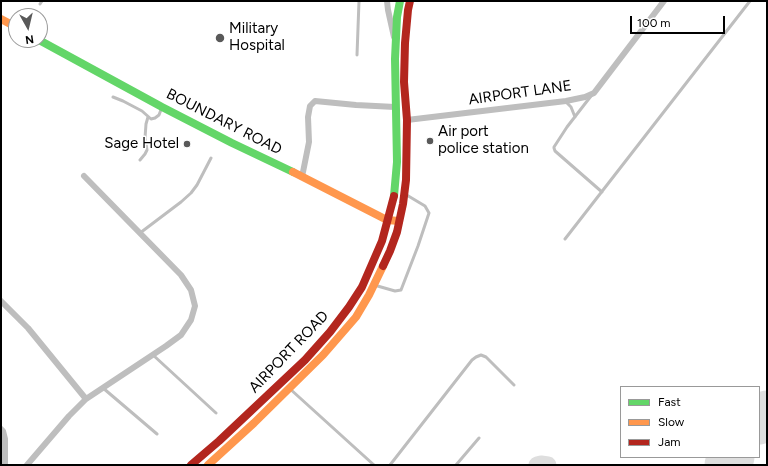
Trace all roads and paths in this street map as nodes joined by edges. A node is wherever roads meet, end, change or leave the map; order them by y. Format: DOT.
graph roads {
  1 [pos="359,1"];
  2 [pos="387,1"];
  3 [pos="400,1"];
  4 [pos="410,1"];
  5 [pos="664,1"];
  6 [pos="750,1"];
  7 [pos="396,41"];
  8 [pos="405,43"];
  9 [pos="48,45"];
  10 [pos="357,55"];
  11 [pos="594,93"];
  12 [pos="112,97"];
  13 [pos="566,101"];
  14 [pos="162,107"];
  15 [pos="395,107"];
  16 [pos="148,117"];
  17 [pos="575,118"];
  18 [pos="407,120"];
  19 [pos="211,158"];
  20 [pos="140,160"];
  21 [pos="84,176"];
  22 [pos="302,177"];
  23 [pos="602,192"];
  24 [pos="404,194"];
  25 [pos="387,220"];
  26 [pos="399,221"];
  27 [pos="140,233"];
  28 [pos="565,239"];
  29 [pos="374,285"];
  30 [pos="1,301"];
  31 [pos="153,355"];
  32 [pos="514,385"];
  33 [pos="103,388"];
  34 [pos="289,388"];
  35 [pos="86,399"];
  36 [pos="216,414"];
  37 [pos="1,429"];
  38 [pos="156,434"];
  39 [pos="479,438"];
  40 [pos="5,465"];
  41 [pos="27,465"];
  42 [pos="191,465"];
  43 [pos="208,465"];
  44 [pos="374,465"];
  45 [pos="390,465"];
  46 [pos="456,465"];
  1 -- 10 [label="lane"];
  2 -- 7 [label="street"];
  3 -- 7 [label="main road, AIRPORT ROAD"];
  4 -- 8 [label="main road, AIRPORT ROAD"];
  5 -- 11 [label="street, AIRPORT LANE"];
  6 -- 23 [label="lane"];
  7 -- 8 [label="main road"];
  7 -- 15 [label="main road, AIRPORT ROAD"];
  8 -- 18 [label="main road, AIRPORT ROAD"];
  9 -- 14 [label="main road, BOUNDARY ROAD"];
  11 -- 13 [label="street, AIRPORT LANE"];
  11 -- 17 [label="lane"];
  12 -- 16 [label="lane"];
  13 -- 17 [label="lane"];
  13 -- 18 [label="street, AIRPORT LANE"];
  14 -- 16 [label="lane"];
  14 -- 22 [label="main road, BOUNDARY ROAD"];
  15 -- 22 [label="street"];
  15 -- 25 [label="main road, AIRPORT ROAD"];
  16 -- 20 [label="lane"];
  17 -- 23 [label="lane"];
  18 -- 24 [label="main road, AIRPORT ROAD"];
  19 -- 27 [label="lane"];
  21 -- 27 [label="street"];
  22 -- 25 [label="main road, BOUNDARY ROAD"];
  23 -- 28 [label="lane"];
  24 -- 26 [label="main road, AIRPORT ROAD"];
  24 -- 29 [label="lane"];
  25 -- 26 [label="main road, BOUNDARY ROAD"];
  25 -- 42 [label="main road, AIRPORT ROAD"];
  26 -- 29 [label="main road, AIRPORT ROAD"];
  27 -- 31 [label="street"];
  29 -- 34 [label="main road, AIRPORT ROAD"];
  30 -- 35 [label="street"];
  31 -- 33 [label="street"];
  31 -- 36 [label="lane"];
  32 -- 45 [label="lane"];
  33 -- 35 [label="street"];
  33 -- 38 [label="lane"];
  34 -- 43 [label="main road, AIRPORT ROAD"];
  34 -- 44 [label="lane"];
  35 -- 41 [label="street"];
  37 -- 40 [label="street"];
  39 -- 46 [label="lane"];
}
